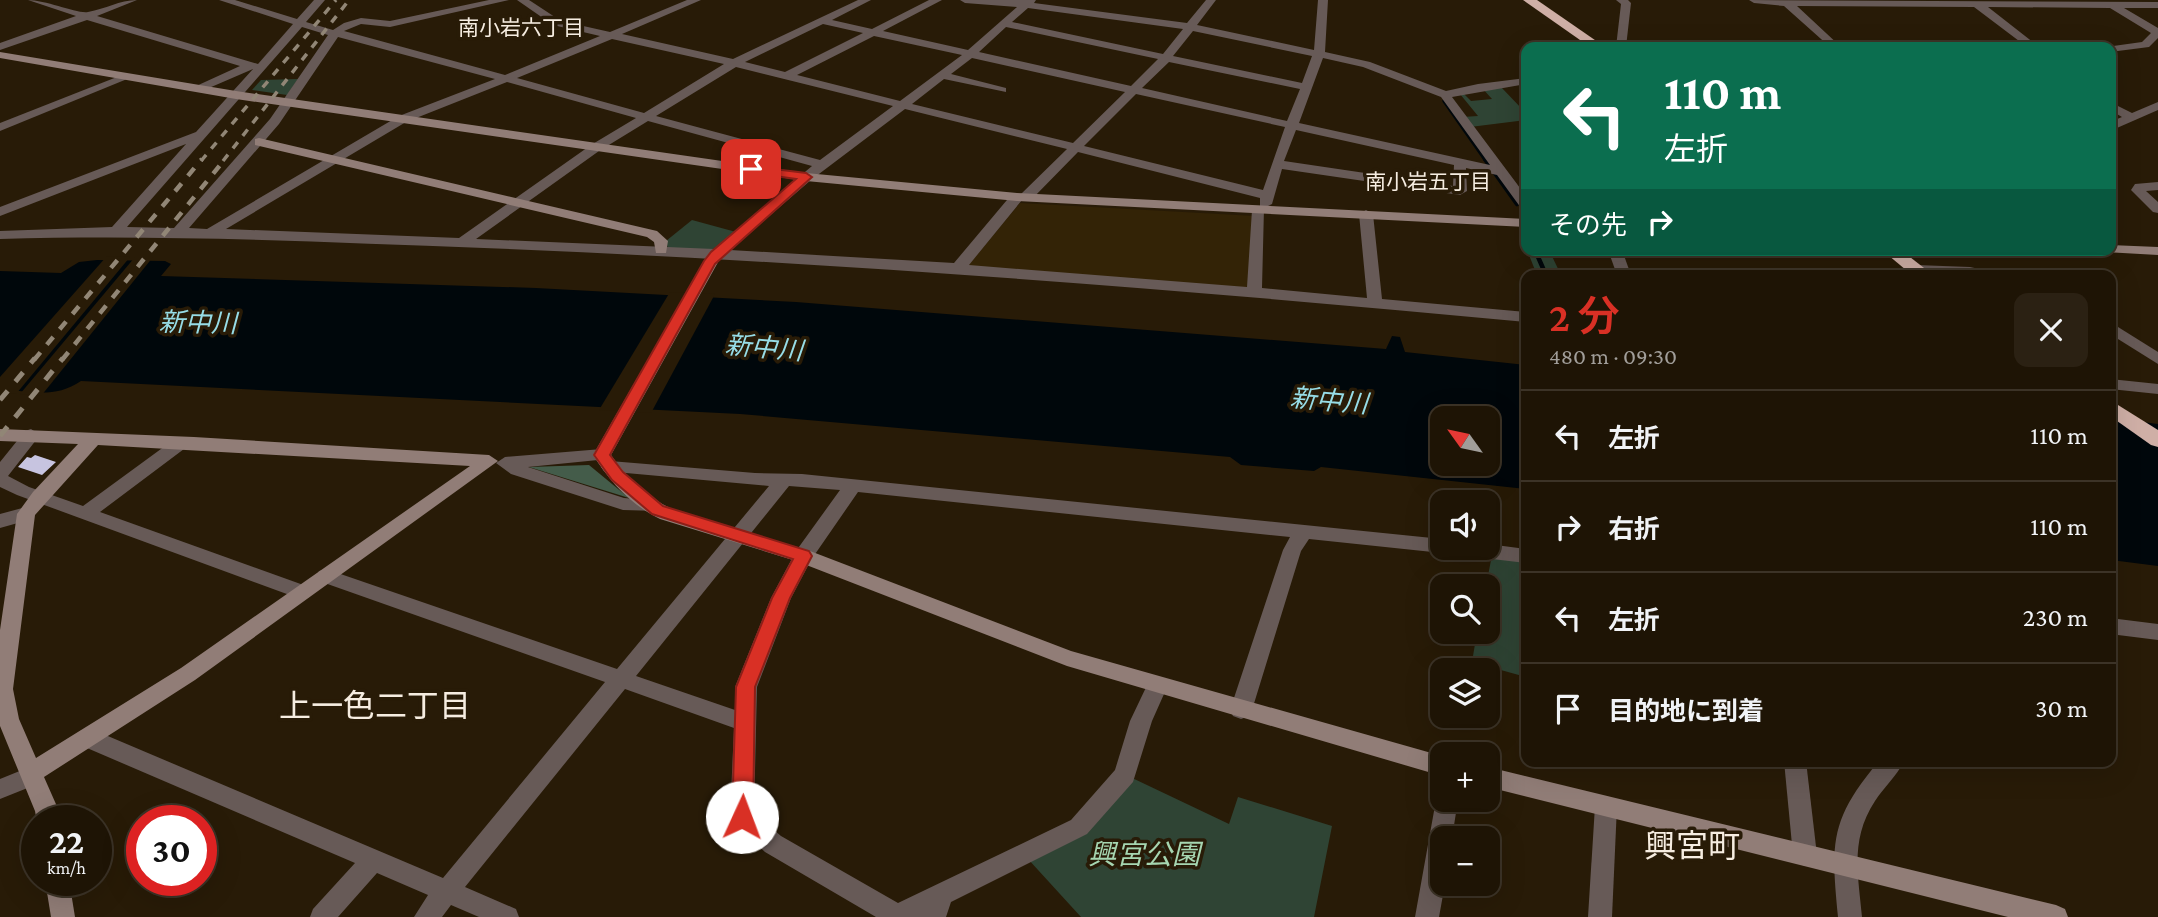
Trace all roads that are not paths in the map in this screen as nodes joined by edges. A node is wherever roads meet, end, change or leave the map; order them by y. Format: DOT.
graph roads {
  1 [pos="33,0"];
  2 [pos="224,0"];
  3 [pos="320,0"];
  4 [pos="504,0"];
  5 [pos="522,0"];
  6 [pos="673,0"];
  7 [pos="866,0"];
  8 [pos="937,0"];
  9 [pos="965,0"];
  10 [pos="1211,0"];
  11 [pos="1322,0"];
  12 [pos="1529,0"];
  13 [pos="1754,0"];
  14 [pos="124,1"];
  15 [pos="1624,1"];
  16 [pos="1786,1"];
  17 [pos="691,2"];
  18 [pos="1973,2"];
  19 [pos="2109,2"];
  20 [pos="1028,3"];
  21 [pos="2148,3"];
  22 [pos="86,16"];
  23 [pos="822,21"];
  24 [pos="301,22"];
  25 [pos="1005,24"];
  26 [pos="1190,27"];
  27 [pos="869,32"];
  28 [pos="2157,33"];
  29 [pos="335,34"];
  30 [pos="611,35"];
  31 [pos="1591,42"];
  32 [pos="1622,42"];
  33 [pos="1831,42"];
  34 [pos="2027,42"];
  35 [pos="0,47"];
  36 [pos="2116,48"];
  37 [pos="1320,53"];
  38 [pos="0,55"];
  39 [pos="969,55"];
  40 [pos="1166,58"];
  41 [pos="267,60"];
  42 [pos="734,63"];
  43 [pos="251,66"];
  44 [pos="942,75"];
  45 [pos="786,76"];
  46 [pos="125,77"];
  47 [pos="505,78"];
  48 [pos="1521,82"];
  49 [pos="1306,87"];
  50 [pos="198,89"];
  51 [pos="1002,90"];
  52 [pos="1132,91"];
  53 [pos="236,95"];
  54 [pos="1445,95"];
  55 [pos="290,102"];
  56 [pos="902,105"];
  57 [pos="2158,106"];
  58 [pos="2116,109"];
  59 [pos="647,117"];
  60 [pos="2131,118"];
  61 [pos="405,119"];
  62 [pos="2116,124"];
  63 [pos="1291,126"];
  64 [pos="0,127"];
  65 [pos="199,135"];
  66 [pos="259,142"];
  67 [pos="1075,147"];
  68 [pos="595,148"];
  69 [pos="335,160"];
  70 [pos="1277,164"];
  71 [pos="1460,164"];
  72 [pos="822,165"];
  73 [pos="1503,172"];
  74 [pos="806,177"];
  75 [pos="2158,186"];
  76 [pos="1266,195"];
  77 [pos="1022,197"];
  78 [pos="1521,198"];
  79 [pos="517,203"];
  80 [pos="2158,209"];
  81 [pos="1261,211"];
  82 [pos="0,212"];
  83 [pos="1366,214"];
  84 [pos="1521,223"];
  85 [pos="116,231"];
  86 [pos="178,232"];
  87 [pos="210,233"];
  88 [pos="0,236"];
  89 [pos="463,242"];
  90 [pos="2116,249"];
  91 [pos="661,250"];
  92 [pos="2158,251"];
  93 [pos="715,255"];
  94 [pos="1898,256"];
  95 [pos="1949,262"];
  96 [pos="958,268"];
  97 [pos="1917,270"];
  98 [pos="1975,270"];
  99 [pos="1254,292"];
  100 [pos="1375,303"];
  101 [pos="1521,317"];
  102 [pos="2116,331"];
  103 [pos="2158,359"];
  104 [pos="2116,385"];
  105 [pos="2158,389"];
  106 [pos="2116,410"];
  107 [pos="0,435"];
  108 [pos="31,435"];
  109 [pos="93,439"];
  110 [pos="2158,440"];
  111 [pos="182,442"];
  112 [pos="607,455"];
  113 [pos="497,462"];
  114 [pos="0,474"];
  115 [pos="0,479"];
  116 [pos="784,480"];
  117 [pos="853,485"];
  118 [pos="39,497"];
  119 [pos="652,506"];
  120 [pos="86,513"];
  121 [pos="26,514"];
  122 [pos="0,521"];
  123 [pos="1304,531"];
  124 [pos="740,535"];
  125 [pos="1430,545"];
  126 [pos="1500,553"];
  127 [pos="1521,555"];
  128 [pos="803,556"];
  129 [pos="326,576"];
  130 [pos="302,592"];
  131 [pos="2116,627"];
  132 [pos="2158,632"];
  133 [pos="619,679"];
  134 [pos="1157,685"];
  135 [pos="1,689"];
  136 [pos="1241,710"];
  137 [pos="746,723"];
  138 [pos="88,738"];
  139 [pos="1430,763"];
  140 [pos="1796,767"];
  141 [pos="1888,767"];
  142 [pos="32,774"];
  143 [pos="1500,780"];
  144 [pos="0,789"];
  145 [pos="43,805"];
  146 [pos="1606,806"];
  147 [pos="1445,812"];
  148 [pos="1805,855"];
  149 [pos="374,859"];
  150 [pos="1845,863"];
  151 [pos="447,891"];
  152 [pos="60,896"];
  153 [pos="937,906"];
  154 [pos="896,916"];
  155 [pos="63,917"];
  156 [pos="322,917"];
  157 [pos="426,917"];
  158 [pos="508,917"];
  159 [pos="1427,917"];
  160 [pos="1600,917"];
  161 [pos="1850,917"];
  162 [pos="2056,917"];
  1 -- 22 [label="street"];
  2 -- 24 [label="street"];
  3 -- 24 [label="street"];
  4 -- 29 [label="street"];
  5 -- 30 [label="street"];
  6 -- 17 [label="street"];
  7 -- 23 [label="street"];
  8 -- 27 [label="street"];
  9 -- 20 [label="street"];
  10 -- 26 [label="street"];
  11 -- 37 [label="street"];
  12 -- 31 [label="highway"];
  13 -- 16 [label="street"];
  14 -- 22 [label="street"];
  15 -- 32 [label="street"];
  16 -- 18 [label="street"];
  16 -- 33 [label="street"];
  17 -- 30 [label="street"];
  18 -- 19 [label="street"];
  18 -- 34 [label="street"];
  19 -- 21 [label="street"];
  19 -- 28 [label="street"];
  20 -- 25 [label="street"];
  20 -- 26 [label="street"];
  22 -- 35 [label="street"];
  22 -- 43 [label="street"];
  23 -- 27 [label="street"];
  23 -- 42 [label="street"];
  24 -- 29 [label="street"];
  24 -- 41 [label="street"];
  25 -- 39 [label="street"];
  25 -- 40 [label="street"];
  26 -- 37 [label="street"];
  26 -- 40 [label="street"];
  27 -- 39 [label="street"];
  27 -- 45 [label="street"];
  28 -- 36 [label="street"];
  29 -- 47 [label="street"];
  29 -- 55 [label="street"];
  30 -- 42 [label="street"];
  30 -- 47 [label="street"];
  37 -- 49 [label="street"];
  37 -- 54 [label="street"];
  38 -- 46 [label="street"];
  39 -- 44 [label="street"];
  39 -- 52 [label="street"];
  40 -- 49 [label="street"];
  40 -- 52 [label="street"];
  41 -- 43 [label="street"];
  41 -- 53 [label="street"];
  42 -- 45 [label="street"];
  42 -- 59 [label="street"];
  43 -- 50 [label="street"];
  44 -- 51 [label="street"];
  44 -- 56 [label="street"];
  45 -- 56 [label="street"];
  46 -- 50 [label="street"];
  46 -- 64 [label="street"];
  47 -- 59 [label="street"];
  47 -- 61 [label="street"];
  48 -- 54 [label="street"];
  49 -- 63 [label="street"];
  50 -- 53 [label="street"];
  52 -- 63 [label="street"];
  52 -- 67 [label="street"];
  53 -- 55 [label="street"];
  53 -- 65 [label="street"];
  54 -- 73 [label="street"];
  55 -- 61 [label="street"];
  55 -- 66 [label="street"];
  56 -- 67 [label="street"];
  56 -- 72 [label="street"];
  57 -- 60 [label="street"];
  58 -- 60 [label="street"];
  59 -- 68 [label="street"];
  59 -- 72 [label="street"];
  60 -- 62 [label="street"];
  61 -- 68 [label="street"];
  61 -- 69 [label="street"];
  63 -- 70 [label="street"];
  63 -- 71 [label="street"];
  65 -- 82 [label="street"];
  65 -- 85 [label="street"];
  66 -- 69 [label="street"];
  66 -- 86 [label="street"];
  67 -- 76 [label="street"];
  67 -- 77 [label="street"];
  68 -- 74 [label="street"];
  68 -- 79 [label="street"];
  69 -- 79 [label="street"];
  69 -- 87 [label="street"];
  70 -- 71 [label="street"];
  70 -- 76 [label="street"];
  71 -- 73 [label="street"];
  72 -- 74 [label="street"];
  73 -- 78 [label="street"];
  74 -- 77 [label="street"];
  74 -- 93 [label="street"];
  75 -- 80 [label="street"];
  76 -- 81 [label="street"];
  77 -- 81 [label="street"];
  77 -- 96 [label="street"];
  79 -- 89 [label="street"];
  79 -- 91 [label="street"];
  81 -- 83 [label="street"];
  81 -- 99 [label="street"];
  83 -- 84 [label="street"];
  83 -- 100 [label="street"];
  85 -- 86 [label="street"];
  85 -- 88 [label="street"];
  86 -- 87 [label="street"];
  87 -- 89 [label="street"];
  89 -- 91 [label="street"];
  90 -- 92 [label="street"];
  91 -- 93 [label="street"];
  93 -- 96 [label="street"];
  93 -- 112 [label="street"];
  94 -- 97 [label="highway"];
  95 -- 98 [label="street"];
  96 -- 99 [label="street"];
  99 -- 100 [label="street"];
  100 -- 101 [label="street"];
  102 -- 103 [label="street"];
  104 -- 105 [label="street"];
  106 -- 110 [label="highway"];
  107 -- 108 [label="street"];
  108 -- 109 [label="street"];
  108 -- 114 [label="street"];
  109 -- 111 [label="street"];
  109 -- 118 [label="street"];
  111 -- 113 [label="street"];
  111 -- 120 [label="street"];
  112 -- 113 [label="street"];
  112 -- 116 [label="street"];
  112 -- 119 [label="street"];
  113 -- 119 [label="street"];
  113 -- 129 [label="street"];
  115 -- 118 [label="street"];
  116 -- 117 [label="street"];
  116 -- 124 [label="street"];
  117 -- 123 [label="street"];
  117 -- 128 [label="street"];
  118 -- 120 [label="street"];
  118 -- 121 [label="street"];
  119 -- 124 [label="street"];
  120 -- 130 [label="street"];
  121 -- 122 [label="street"];
  121 -- 135 [label="street"];
  123 -- 125 [label="street"];
  123 -- 136 [label="street"];
  124 -- 128 [label="street"];
  124 -- 133 [label="street"];
  126 -- 127 [label="street"];
  128 -- 134 [label="street"];
  128 -- 137 [label="street"];
  129 -- 130 [label="street"];
  129 -- 133 [label="street"];
  130 -- 138 [label="street"];
  131 -- 132 [label="street"];
  133 -- 137 [label="street"];
  133 -- 151 [label="street"];
  134 -- 136 [label="street"];
  134 -- 153 [label="street"];
  135 -- 142 [label="street"];
  136 -- 139 [label="street"];
  137 -- 154 [label="street"];
  138 -- 142 [label="street"];
  138 -- 149 [label="street"];
  140 -- 148 [label="street"];
  141 -- 150 [label="street"];
  142 -- 144 [label="street"];
  142 -- 145 [label="street"];
  143 -- 146 [label="street"];
  146 -- 148 [label="street"];
  146 -- 160 [label="street"];
  147 -- 159 [label="street"];
  148 -- 150 [label="street"];
  149 -- 151 [label="street"];
  149 -- 156 [label="street"];
  150 -- 161 [label="street"];
  150 -- 162 [label="street"];
  151 -- 157 [label="street"];
  151 -- 158 [label="street"];
  152 -- 155 [label="street"];
  153 -- 154 [label="street"];
}
